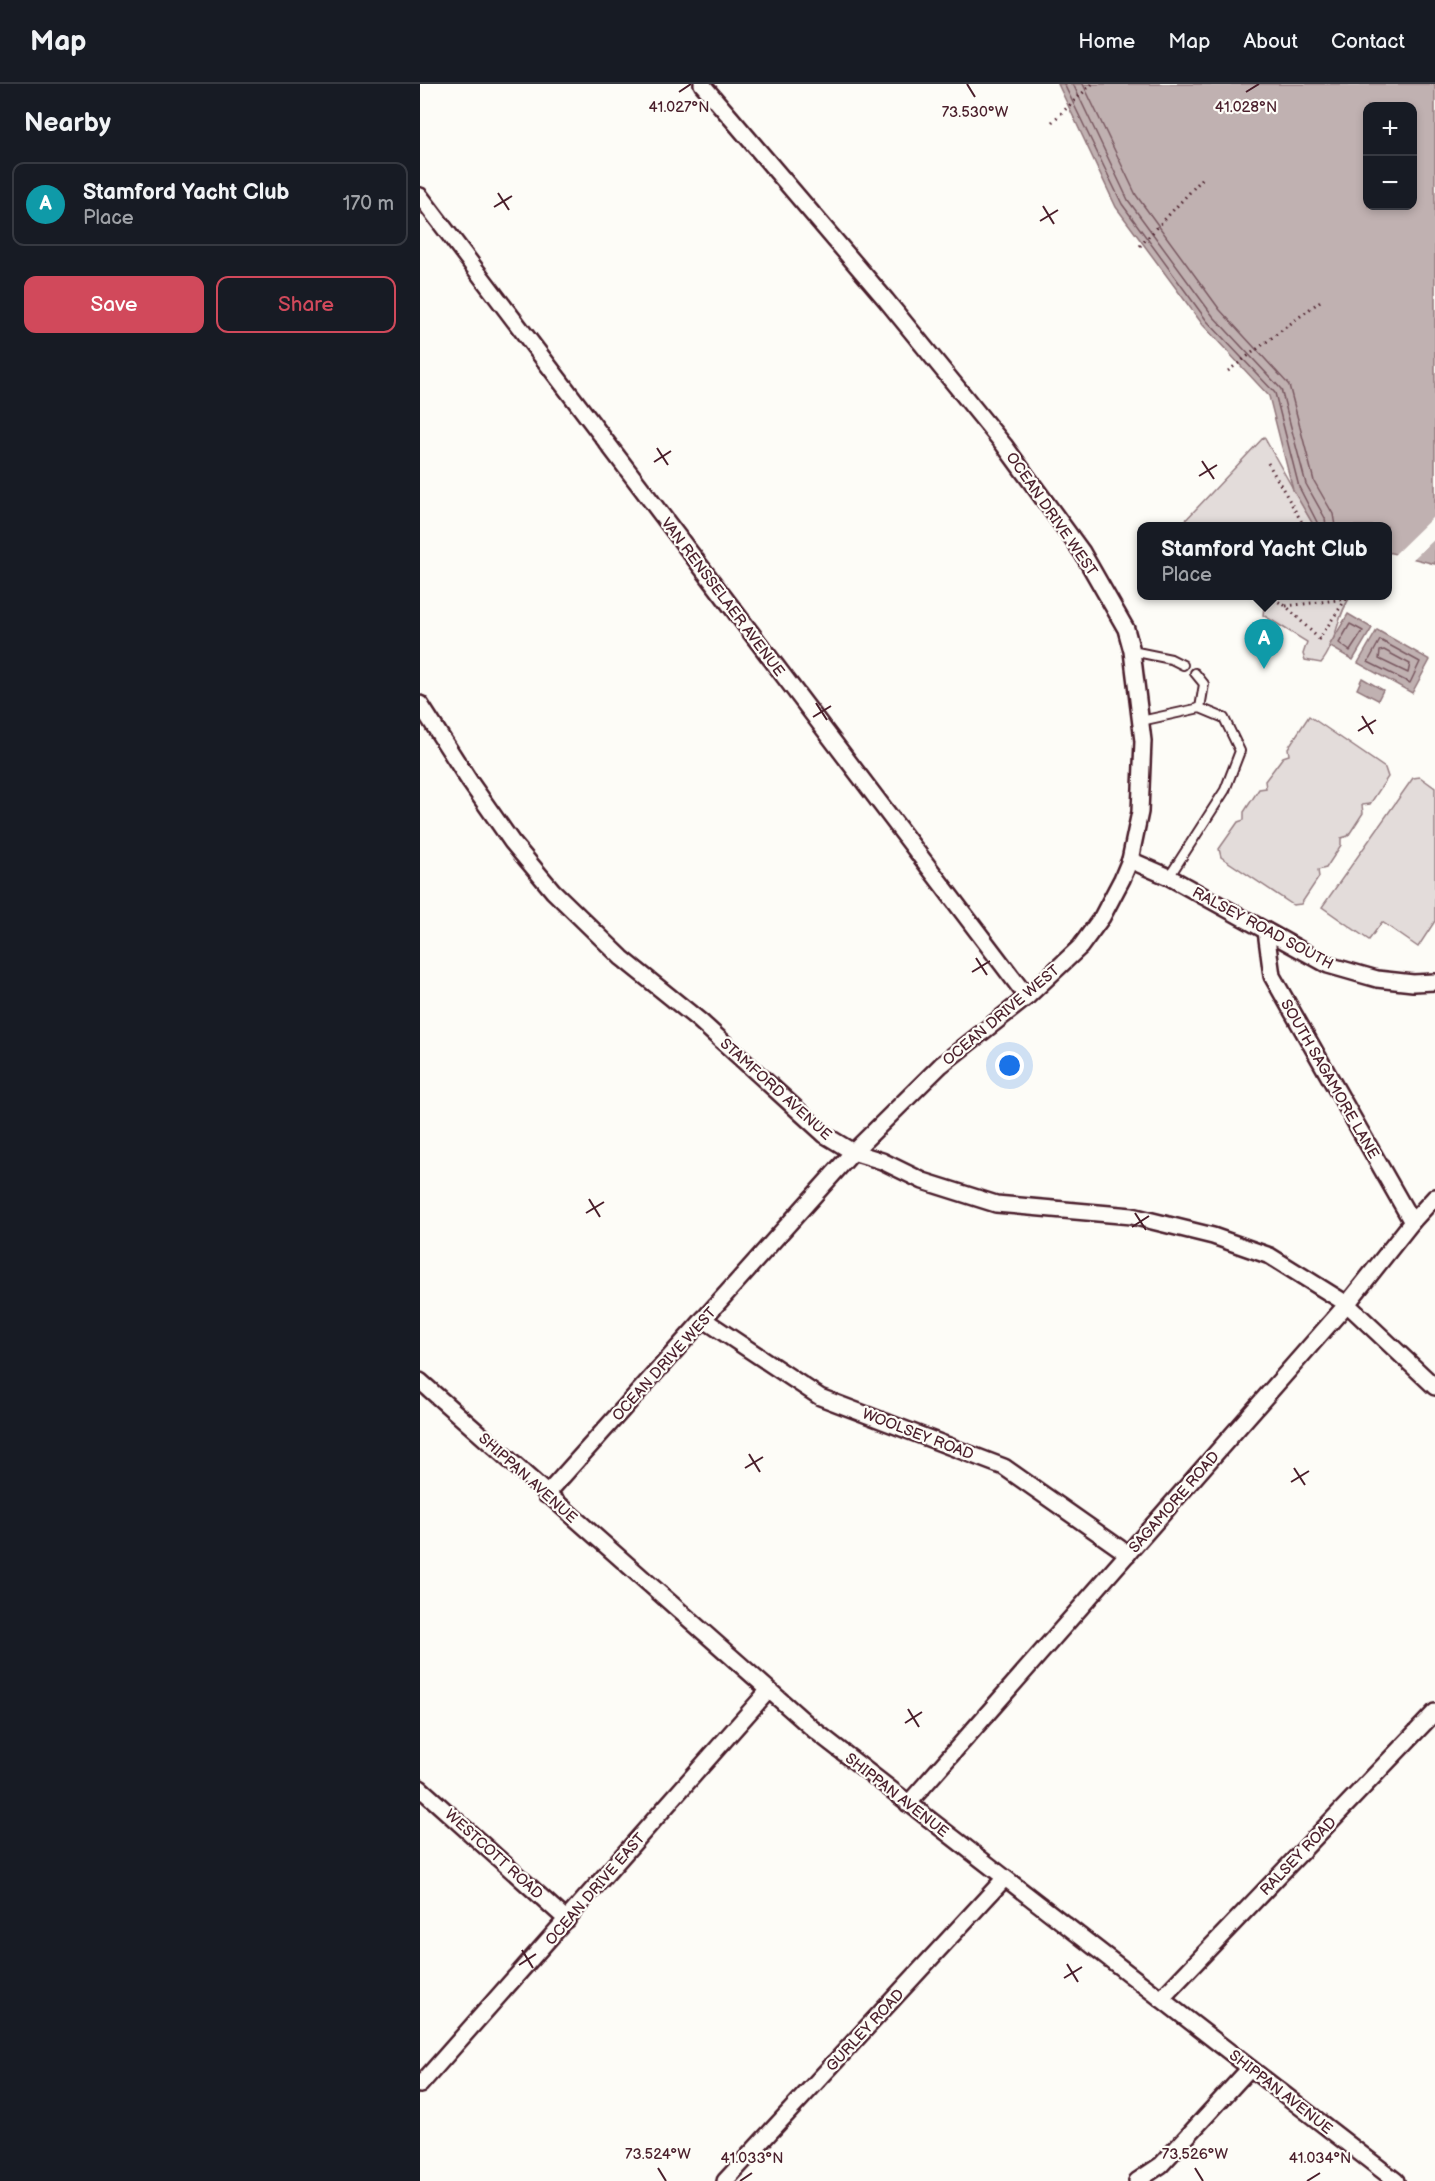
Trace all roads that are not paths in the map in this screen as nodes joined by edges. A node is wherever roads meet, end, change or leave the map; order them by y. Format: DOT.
graph roads {
  1 [pos="702,84"];
  2 [pos="420,196"];
  3 [pos="1132,651"];
  4 [pos="1183,665"];
  5 [pos="1194,673"];
  6 [pos="420,704"];
  7 [pos="1200,708"];
  8 [pos="1141,721"];
  9 [pos="1130,860"];
  10 [pos="1169,877"];
  11 [pos="1266,931"];
  12 [pos="1435,982"];
  13 [pos="1027,997"];
  14 [pos="853,1152"];
  15 [pos="1435,1197"];
  16 [pos="1412,1222"];
  17 [pos="1347,1304"];
  18 [pos="703,1319"];
  19 [pos="420,1381"];
  20 [pos="1435,1387"];
  21 [pos="546,1495"];
  22 [pos="1128,1554"];
  23 [pos="768,1691"];
  24 [pos="1435,1712"];
  25 [pos="420,1788"];
  26 [pos="908,1804"];
  27 [pos="1004,1879"];
  28 [pos="567,1920"];
  29 [pos="1161,2000"];
  30 [pos="1250,2068"];
  31 [pos="420,2085"];
  32 [pos="724,2181"];
  33 [pos="1137,2181"];
  34 [pos="1396,2181"];
  1 -- 3 [label="street, OCEAN DRIVE WEST"];
  2 -- 13 [label="street, VAN RENSSELAER AVENUE"];
  3 -- 4 [label="lane"];
  3 -- 8 [label="street, OCEAN DRIVE WEST"];
  5 -- 7 [label="lane"];
  6 -- 14 [label="street, STAMFORD AVENUE"];
  7 -- 8 [label="lane"];
  7 -- 10 [label="lane"];
  8 -- 9 [label="street, OCEAN DRIVE WEST"];
  9 -- 10 [label="street, RALSEY ROAD SOUTH"];
  9 -- 13 [label="street, OCEAN DRIVE WEST"];
  10 -- 11 [label="street, RALSEY ROAD SOUTH"];
  11 -- 12 [label="street, RALSEY ROAD SOUTH"];
  11 -- 16 [label="street, SOUTH SAGAMORE LANE"];
  13 -- 14 [label="street, OCEAN DRIVE WEST"];
  14 -- 17 [label="street, STAMFORD AVENUE"];
  14 -- 18 [label="street, OCEAN DRIVE WEST"];
  15 -- 16 [label="street, SAGAMORE ROAD"];
  16 -- 17 [label="street, SAGAMORE ROAD"];
  17 -- 20 [label="street, STAMFORD AVENUE"];
  17 -- 22 [label="street, SAGAMORE ROAD"];
  18 -- 21 [label="street, OCEAN DRIVE WEST"];
  18 -- 22 [label="street, WOOLSEY ROAD"];
  19 -- 21 [label="street, SHIPPAN AVENUE"];
  21 -- 23 [label="street, SHIPPAN AVENUE"];
  22 -- 26 [label="street, SAGAMORE ROAD"];
  23 -- 26 [label="street, SHIPPAN AVENUE"];
  23 -- 28 [label="street, OCEAN DRIVE EAST"];
  24 -- 29 [label="street, RALSEY ROAD"];
  25 -- 28 [label="street, WESTCOTT ROAD"];
  26 -- 27 [label="street, SHIPPAN AVENUE"];
  27 -- 29 [label="street, SHIPPAN AVENUE"];
  27 -- 32 [label="street, GURLEY ROAD"];
  28 -- 31 [label="street, OCEAN DRIVE EAST"];
  29 -- 30 [label="street, SHIPPAN AVENUE"];
  30 -- 33 [label="street"];
  30 -- 34 [label="street, SHIPPAN AVENUE"];
}
